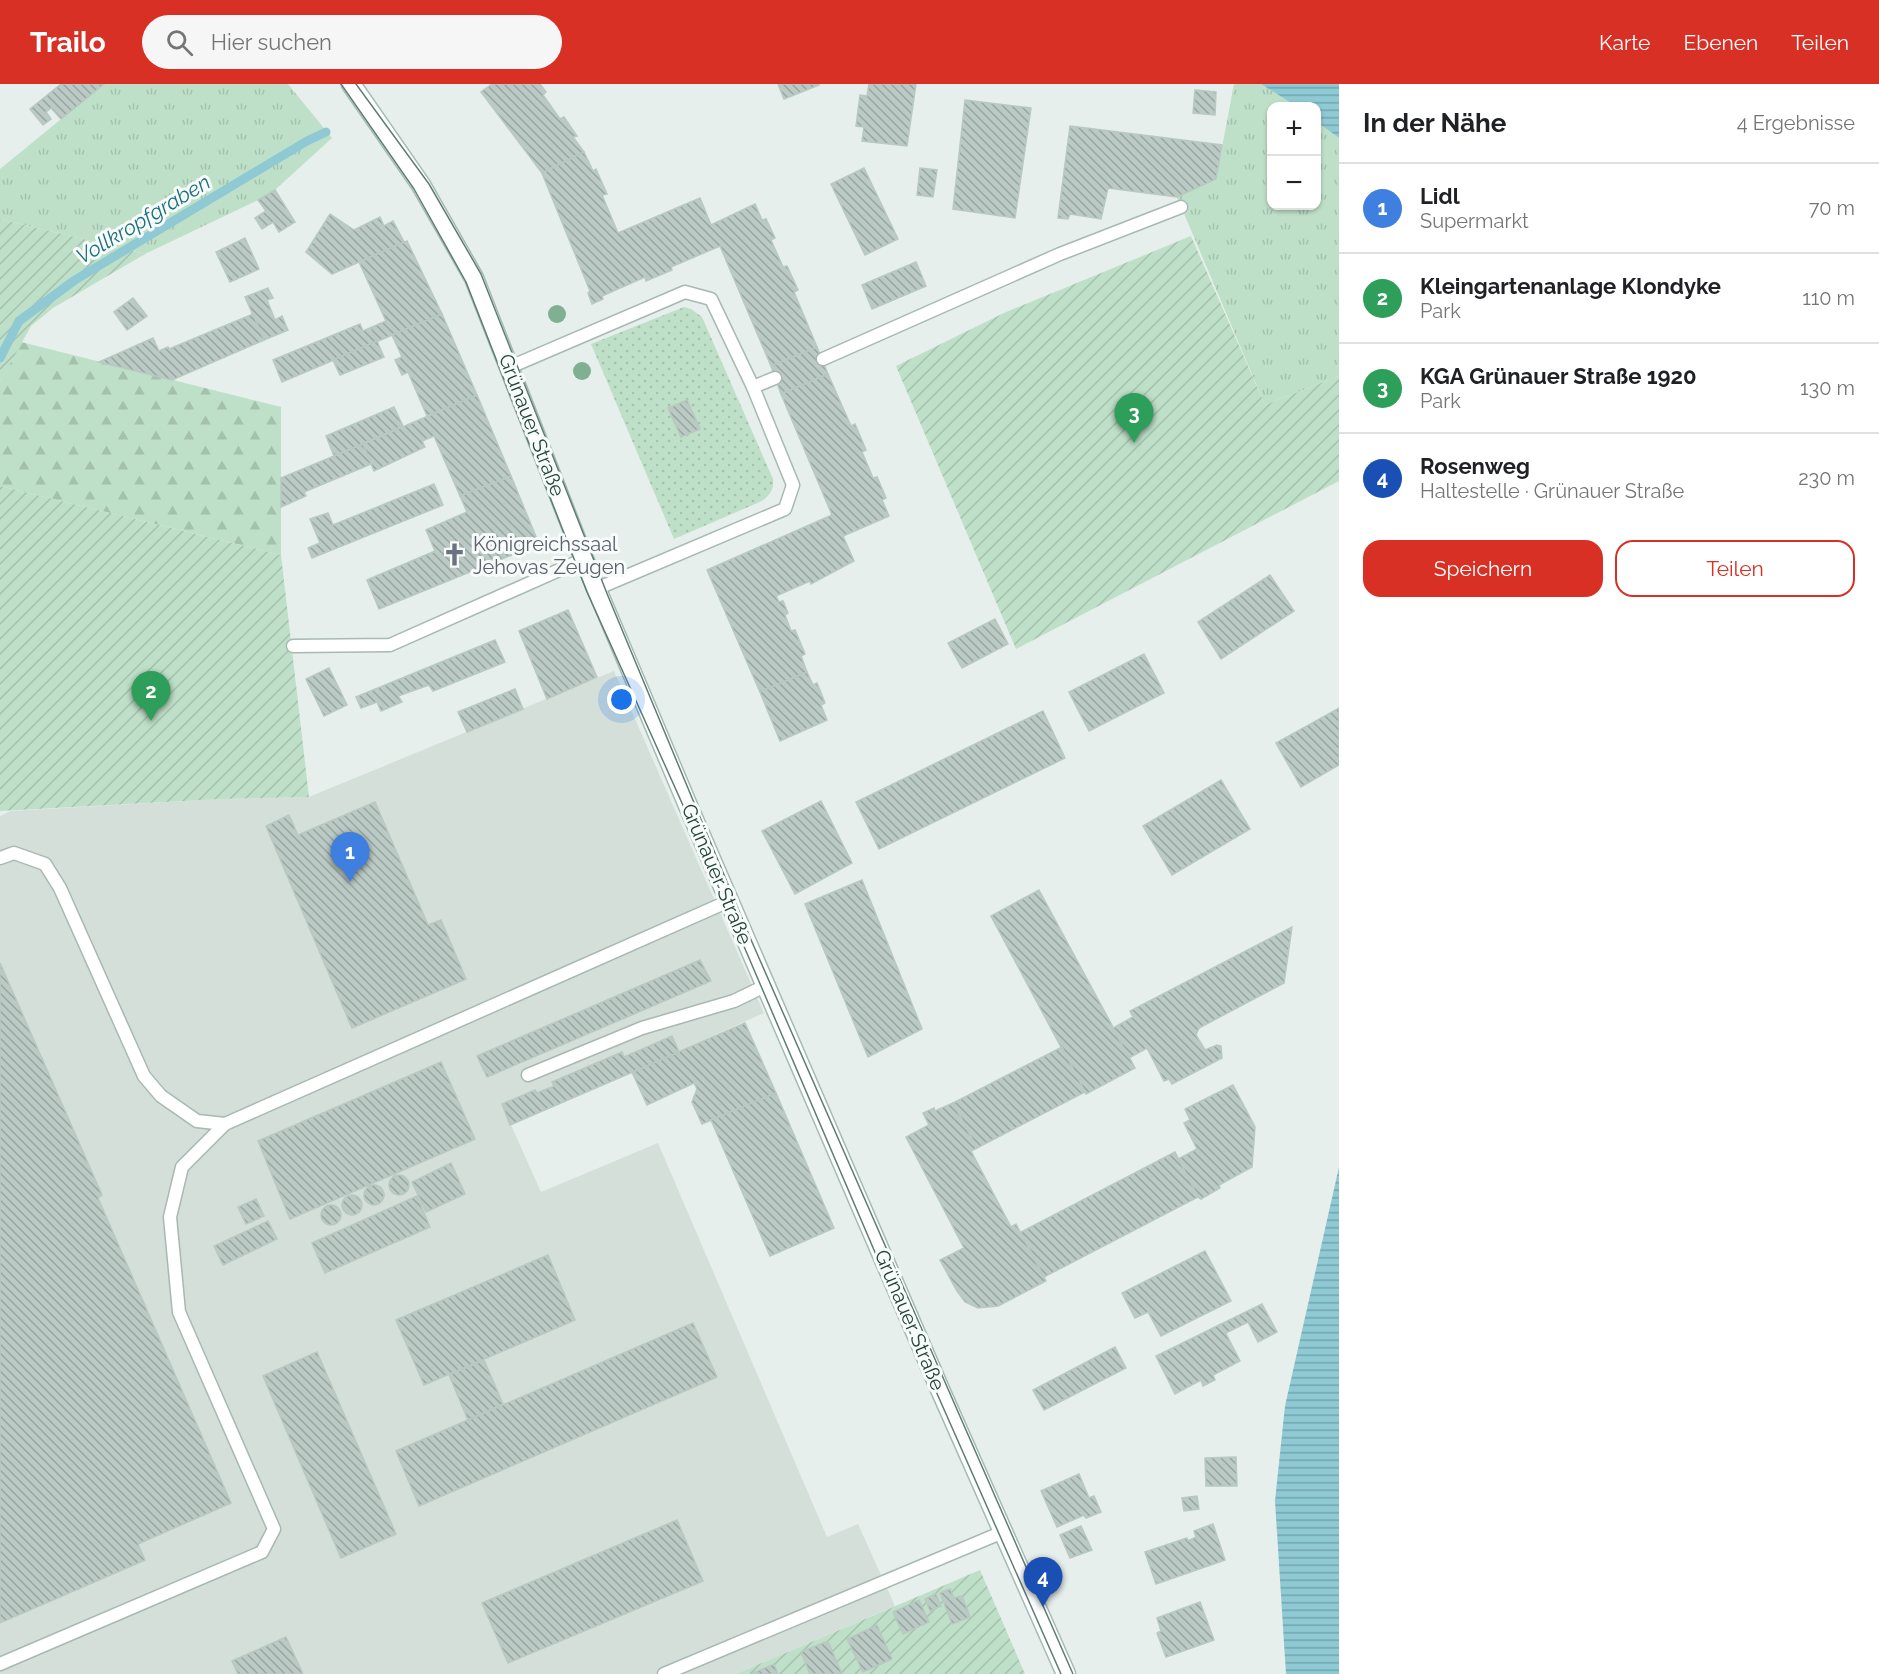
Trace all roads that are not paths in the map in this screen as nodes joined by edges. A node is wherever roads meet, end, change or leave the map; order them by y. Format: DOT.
graph roads {
  1 [pos="351,84"];
  2 [pos="1181,207"];
  3 [pos="823,359"];
  4 [pos="510,368"];
  5 [pos="775,378"];
  6 [pos="753,387"];
  7 [pos="584,559"];
  8 [pos="596,589"];
  9 [pos="293,646"];
  10 [pos="0,858"];
  11 [pos="729,901"];
  12 [pos="765,986"];
  13 [pos="528,1075"];
  14 [pos="225,1124"];
  15 [pos="1003,1532"];
  16 [pos="0,1664"];
  17 [pos="664,1674"];
  18 [pos="1066,1674"];
  1 -- 4 [label="main road, Grünauer Straße"];
  2 -- 3 [label="lane"];
  4 -- 6 [label="lane"];
  4 -- 7 [label="main road, Grünauer Straße"];
  5 -- 6 [label="lane"];
  6 -- 8 [label="lane"];
  7 -- 8 [label="main road, Grünauer Straße"];
  7 -- 9 [label="lane"];
  8 -- 11 [label="main road, Grünauer Straße"];
  10 -- 14 [label="lane"];
  11 -- 12 [label="main road, Grünauer Straße"];
  11 -- 14 [label="lane"];
  12 -- 13 [label="lane"];
  12 -- 15 [label="main road, Grünauer Straße"];
  14 -- 16 [label="lane"];
  15 -- 17 [label="lane"];
  15 -- 18 [label="main road, Grünauer Straße"];
}
